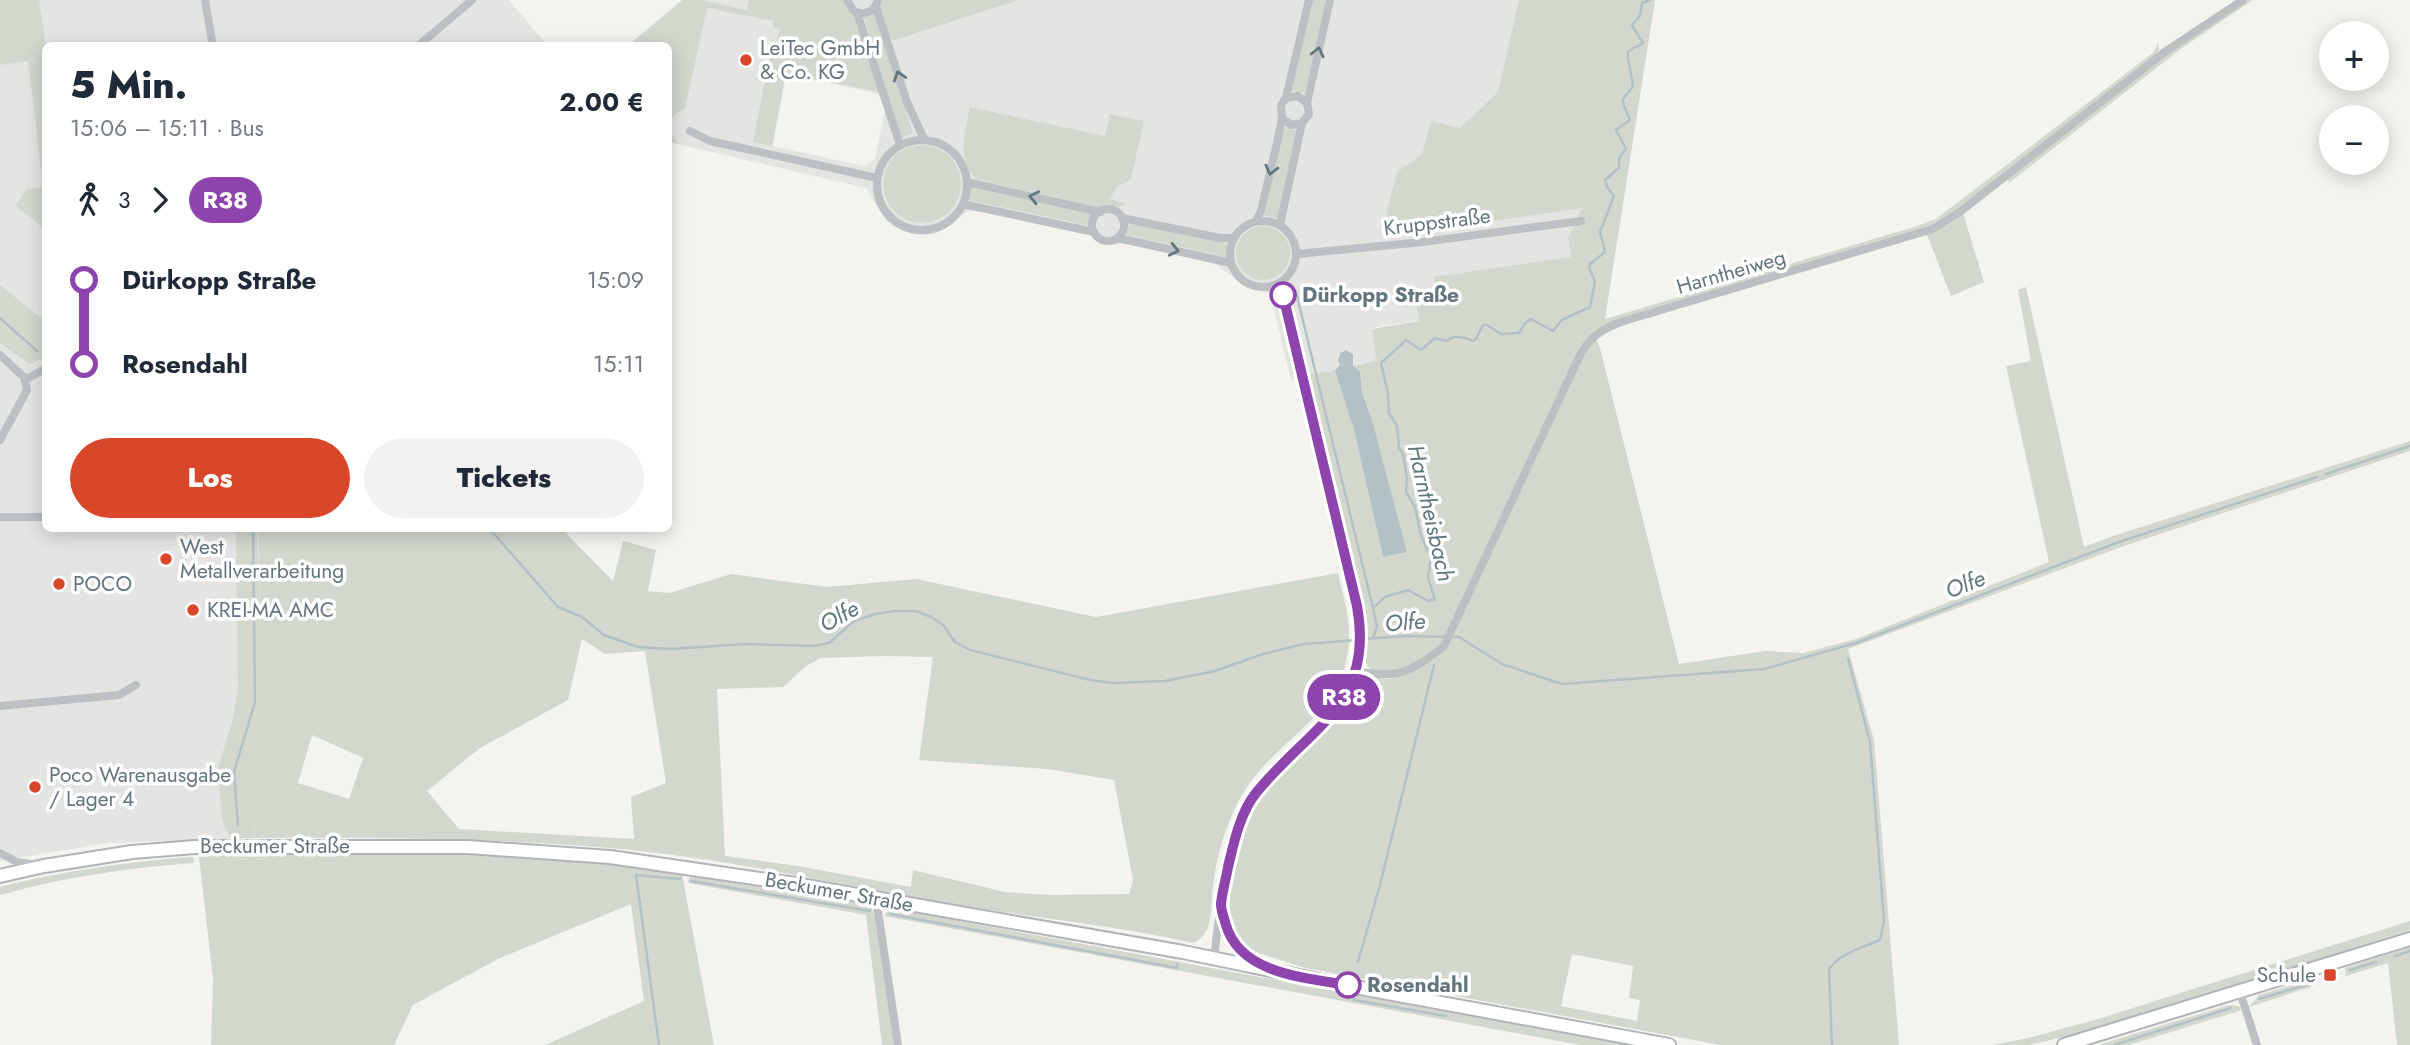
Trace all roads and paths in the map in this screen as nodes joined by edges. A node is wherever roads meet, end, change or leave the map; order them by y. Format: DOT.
graph roads {
  1 [pos="205,0"];
  2 [pos="472,0"];
  3 [pos="847,0"];
  4 [pos="1309,0"];
  5 [pos="1330,0"];
  6 [pos="2243,0"];
  7 [pos="877,3"];
  8 [pos="857,13"];
  9 [pos="212,42"];
  10 [pos="423,42"];
  11 [pos="1286,98"];
  12 [pos="1307,103"];
  13 [pos="1282,118"];
  14 [pos="1303,123"];
  15 [pos="690,131"];
  16 [pos="924,139"];
  17 [pos="900,145"];
  18 [pos="877,178"];
  19 [pos="967,181"];
  20 [pos="963,204"];
  21 [pos="1100,212"];
  22 [pos="1122,218"];
  23 [pos="1256,221"];
  24 [pos="1581,221"];
  25 [pos="1280,225"];
  26 [pos="1094,232"];
  27 [pos="1118,238"];
  28 [pos="1234,238"];
  29 [pos="1297,254"];
  30 [pos="1231,263"];
  31 [pos="1275,285"];
  32 [pos="0,355"];
  33 [pos="42,370"];
  34 [pos="25,380"];
  35 [pos="0,440"];
  36 [pos="0,517"];
  37 [pos="42,517"];
  38 [pos="1357,671"];
  39 [pos="136,685"];
  40 [pos="0,706"];
  41 [pos="0,853"];
  42 [pos="44,866"];
  43 [pos="0,876"];
  44 [pos="876,898"];
  45 [pos="1221,907"];
  46 [pos="2410,939"];
  47 [pos="1214,958"];
  48 [pos="1271,970"];
  49 [pos="2240,992"];
  50 [pos="898,1045"];
  51 [pos="1669,1045"];
  52 [pos="2064,1045"];
  53 [pos="2257,1045"];
  1 -- 9 [label="street"];
  2 -- 10 [label="street"];
  3 -- 8 [label="street"];
  4 -- 11 [label="street"];
  12 -- 5 [label="street, one-way"];
  6 -- 38 [label="street, Harntheiweg"];
  7 -- 8 [label="street"];
  16 -- 7 [label="street, one-way"];
  8 -- 17 [label="street"];
  11 -- 12 [label="street"];
  11 -- 13 [label="street"];
  12 -- 14 [label="street"];
  13 -- 14 [label="street"];
  13 -- 23 [label="street, one-way"];
  14 -- 25 [label="street"];
  15 -- 18 [label="street"];
  16 -- 17 [label="street"];
  16 -- 19 [label="street"];
  17 -- 18 [label="street"];
  18 -- 20 [label="street"];
  19 -- 20 [label="street"];
  21 -- 19 [label="street, one-way"];
  20 -- 26 [label="street"];
  21 -- 22 [label="street"];
  21 -- 26 [label="street"];
  22 -- 27 [label="street"];
  22 -- 28 [label="street"];
  23 -- 25 [label="street"];
  23 -- 28 [label="street"];
  24 -- 29 [label="street, Kruppstraße"];
  25 -- 29 [label="street"];
  26 -- 27 [label="street"];
  27 -- 30 [label="street, one-way"];
  28 -- 30 [label="street"];
  29 -- 31 [label="street"];
  30 -- 31 [label="street"];
  31 -- 38 [label="street"];
  32 -- 34 [label="street"];
  33 -- 34 [label="street"];
  34 -- 35 [label="street"];
  36 -- 37 [label="street"];
  38 -- 45 [label="street"];
  39 -- 40 [label="street"];
  41 -- 42 [label="street"];
  42 -- 43 [label="main road, Beckumer Straße"];
  42 -- 44 [label="main road, Beckumer Straße"];
  44 -- 47 [label="main road, Beckumer Straße"];
  44 -- 50 [label="street"];
  45 -- 47 [label="street"];
  45 -- 48 [label="street"];
  46 -- 49 [label="main road"];
  47 -- 48 [label="main road, Beckumer Straße"];
  48 -- 51 [label="main road, Beckumer Straße"];
  49 -- 52 [label="main road"];
  49 -- 53 [label="street"];
}
